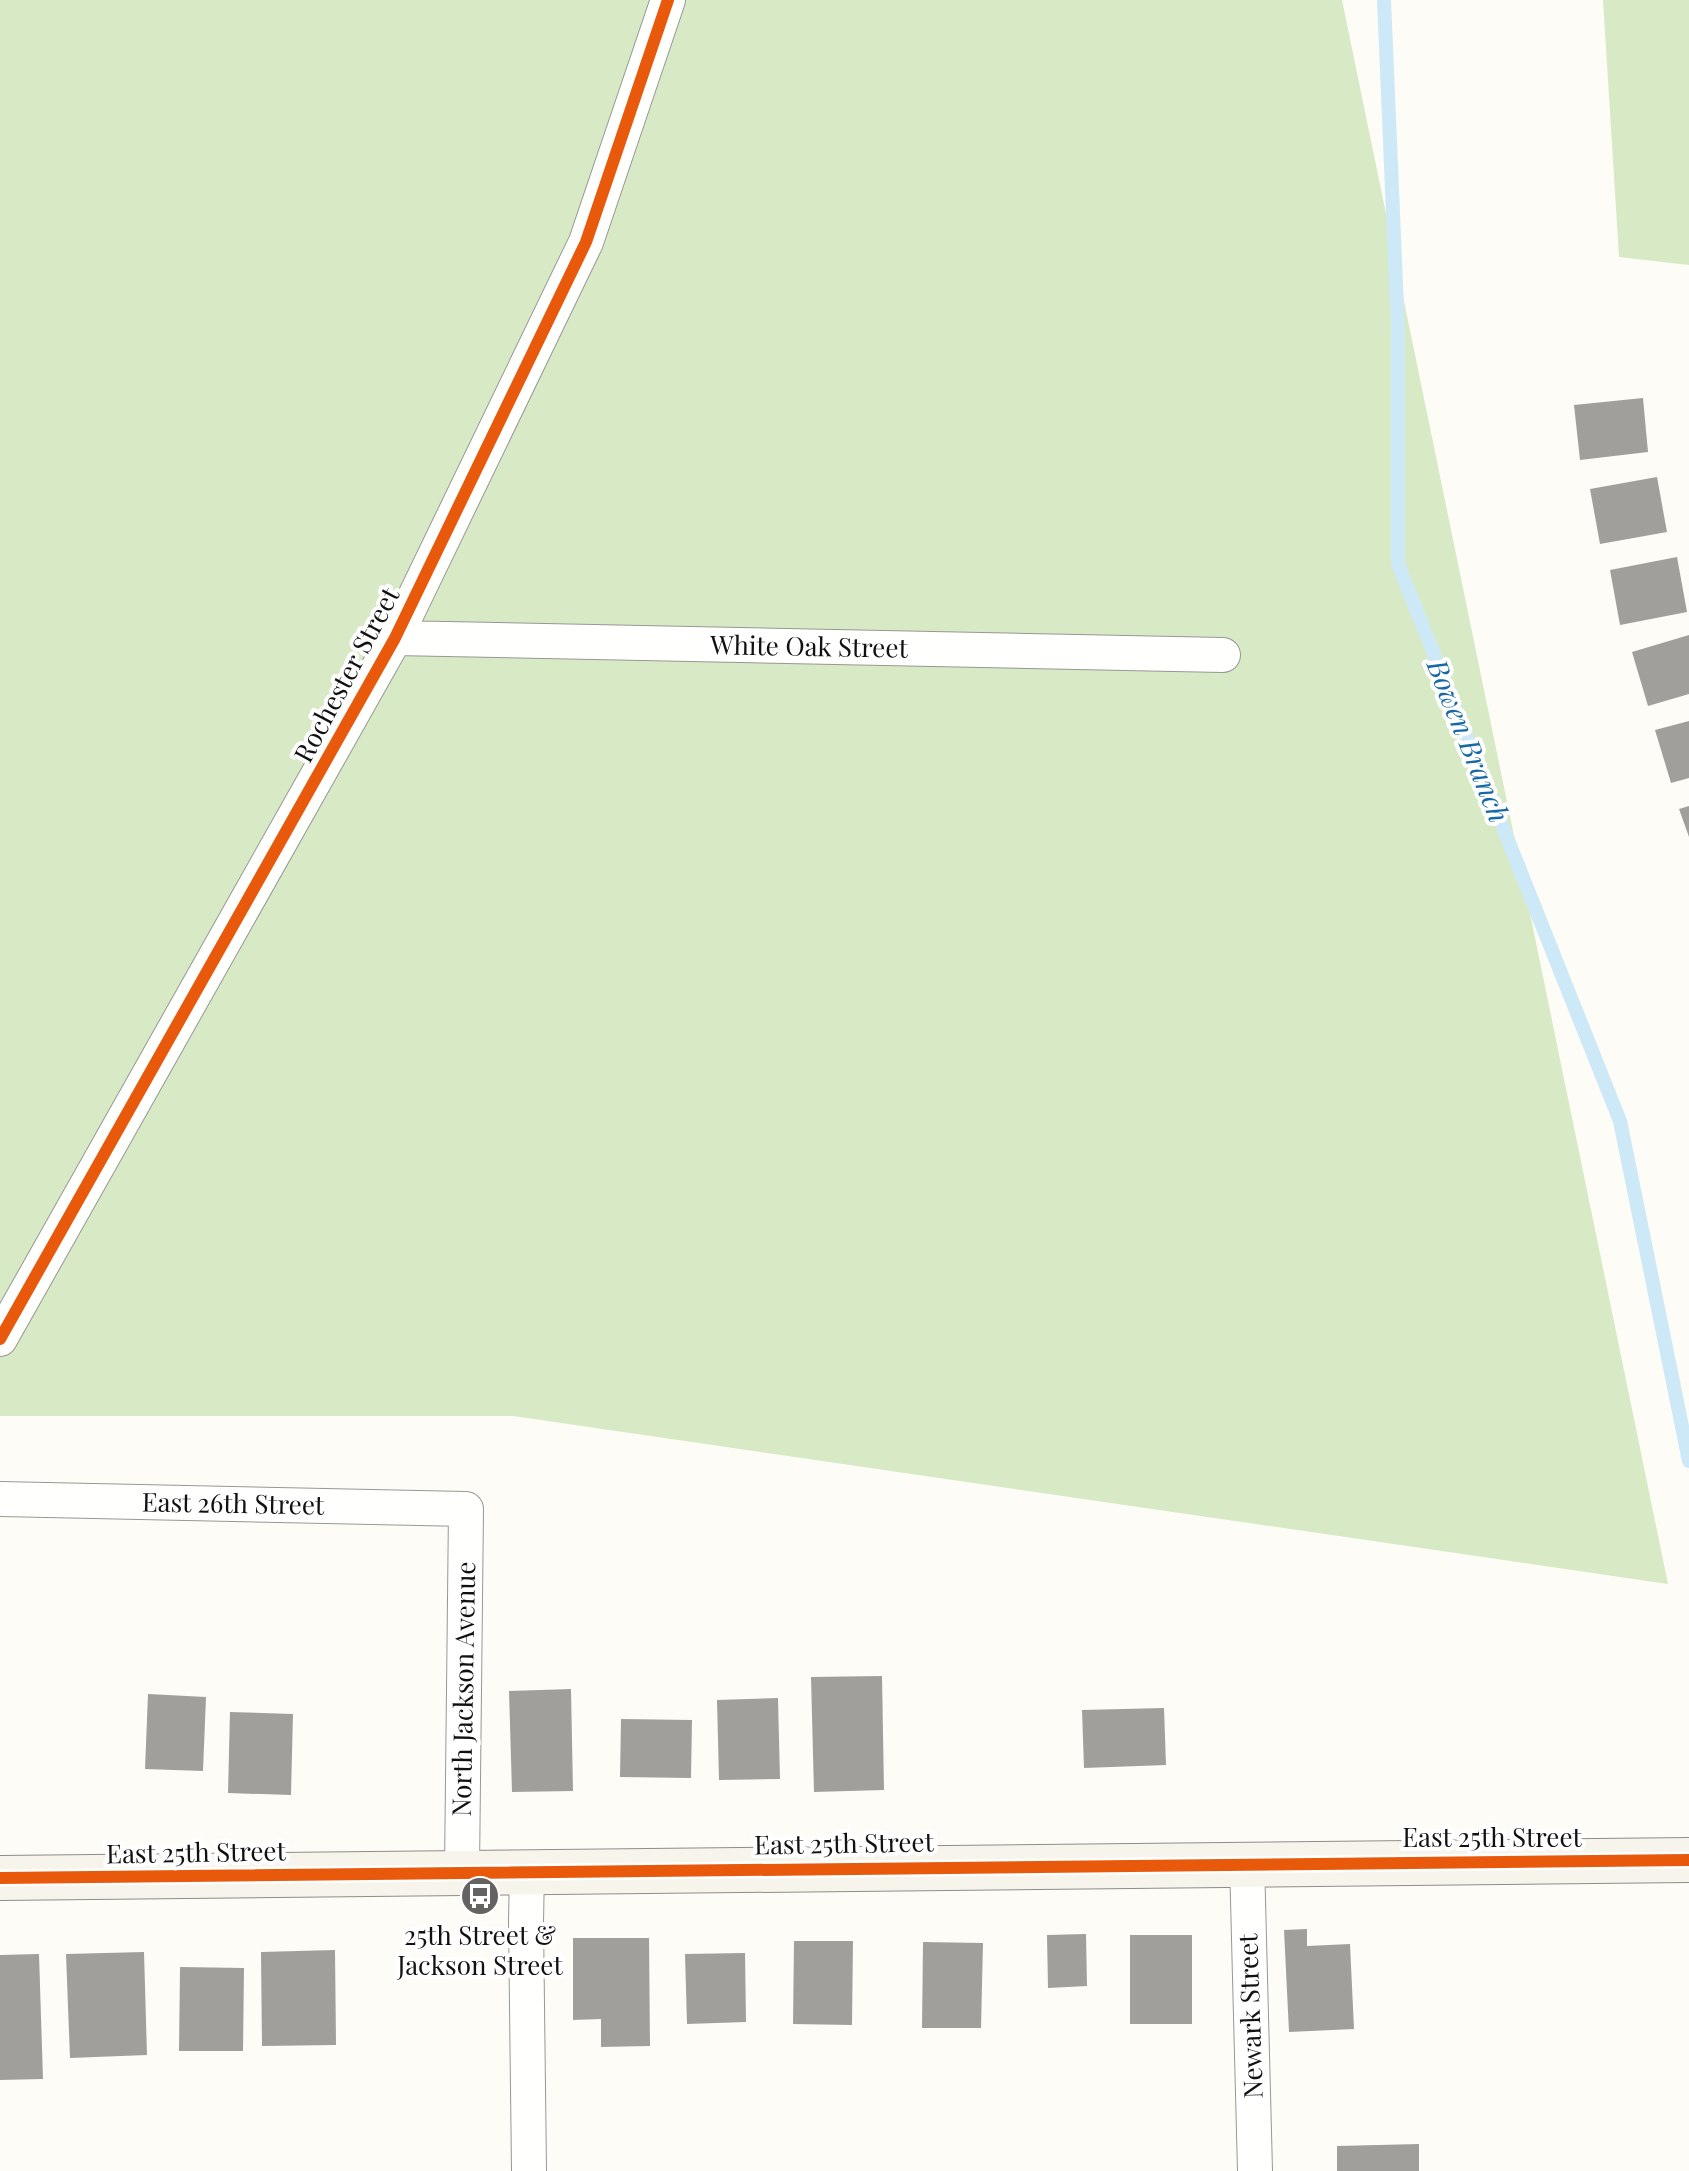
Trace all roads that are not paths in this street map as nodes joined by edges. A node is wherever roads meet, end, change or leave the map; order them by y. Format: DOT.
graph roads {
  1 [pos="668,0"];
  2 [pos="395,638"];
  3 [pos="1223,655"];
  4 [pos="0,1339"];
  5 [pos="0,1499"];
  6 [pos="466,1509"];
  7 [pos="1689,1860"];
  8 [pos="1247,1861"];
  9 [pos="462,1870"];
  10 [pos="527,1870"];
  11 [pos="0,1878"];
  12 [pos="529,2171"];
  13 [pos="1255,2171"];
  1 -- 2 [label="street, Rochester Street"];
  2 -- 3 [label="street, White Oak Street"];
  2 -- 4 [label="street, Rochester Street"];
  5 -- 6 [label="street, East 26th Street"];
  6 -- 9 [label="street, North Jackson Avenue"];
  7 -- 8 [label="street, East 25th Street"];
  8 -- 10 [label="street, East 25th Street"];
  8 -- 13 [label="street, Newark Street"];
  9 -- 10 [label="street, East 25th Street"];
  9 -- 11 [label="street, East 25th Street"];
  10 -- 12 [label="street"];
}
